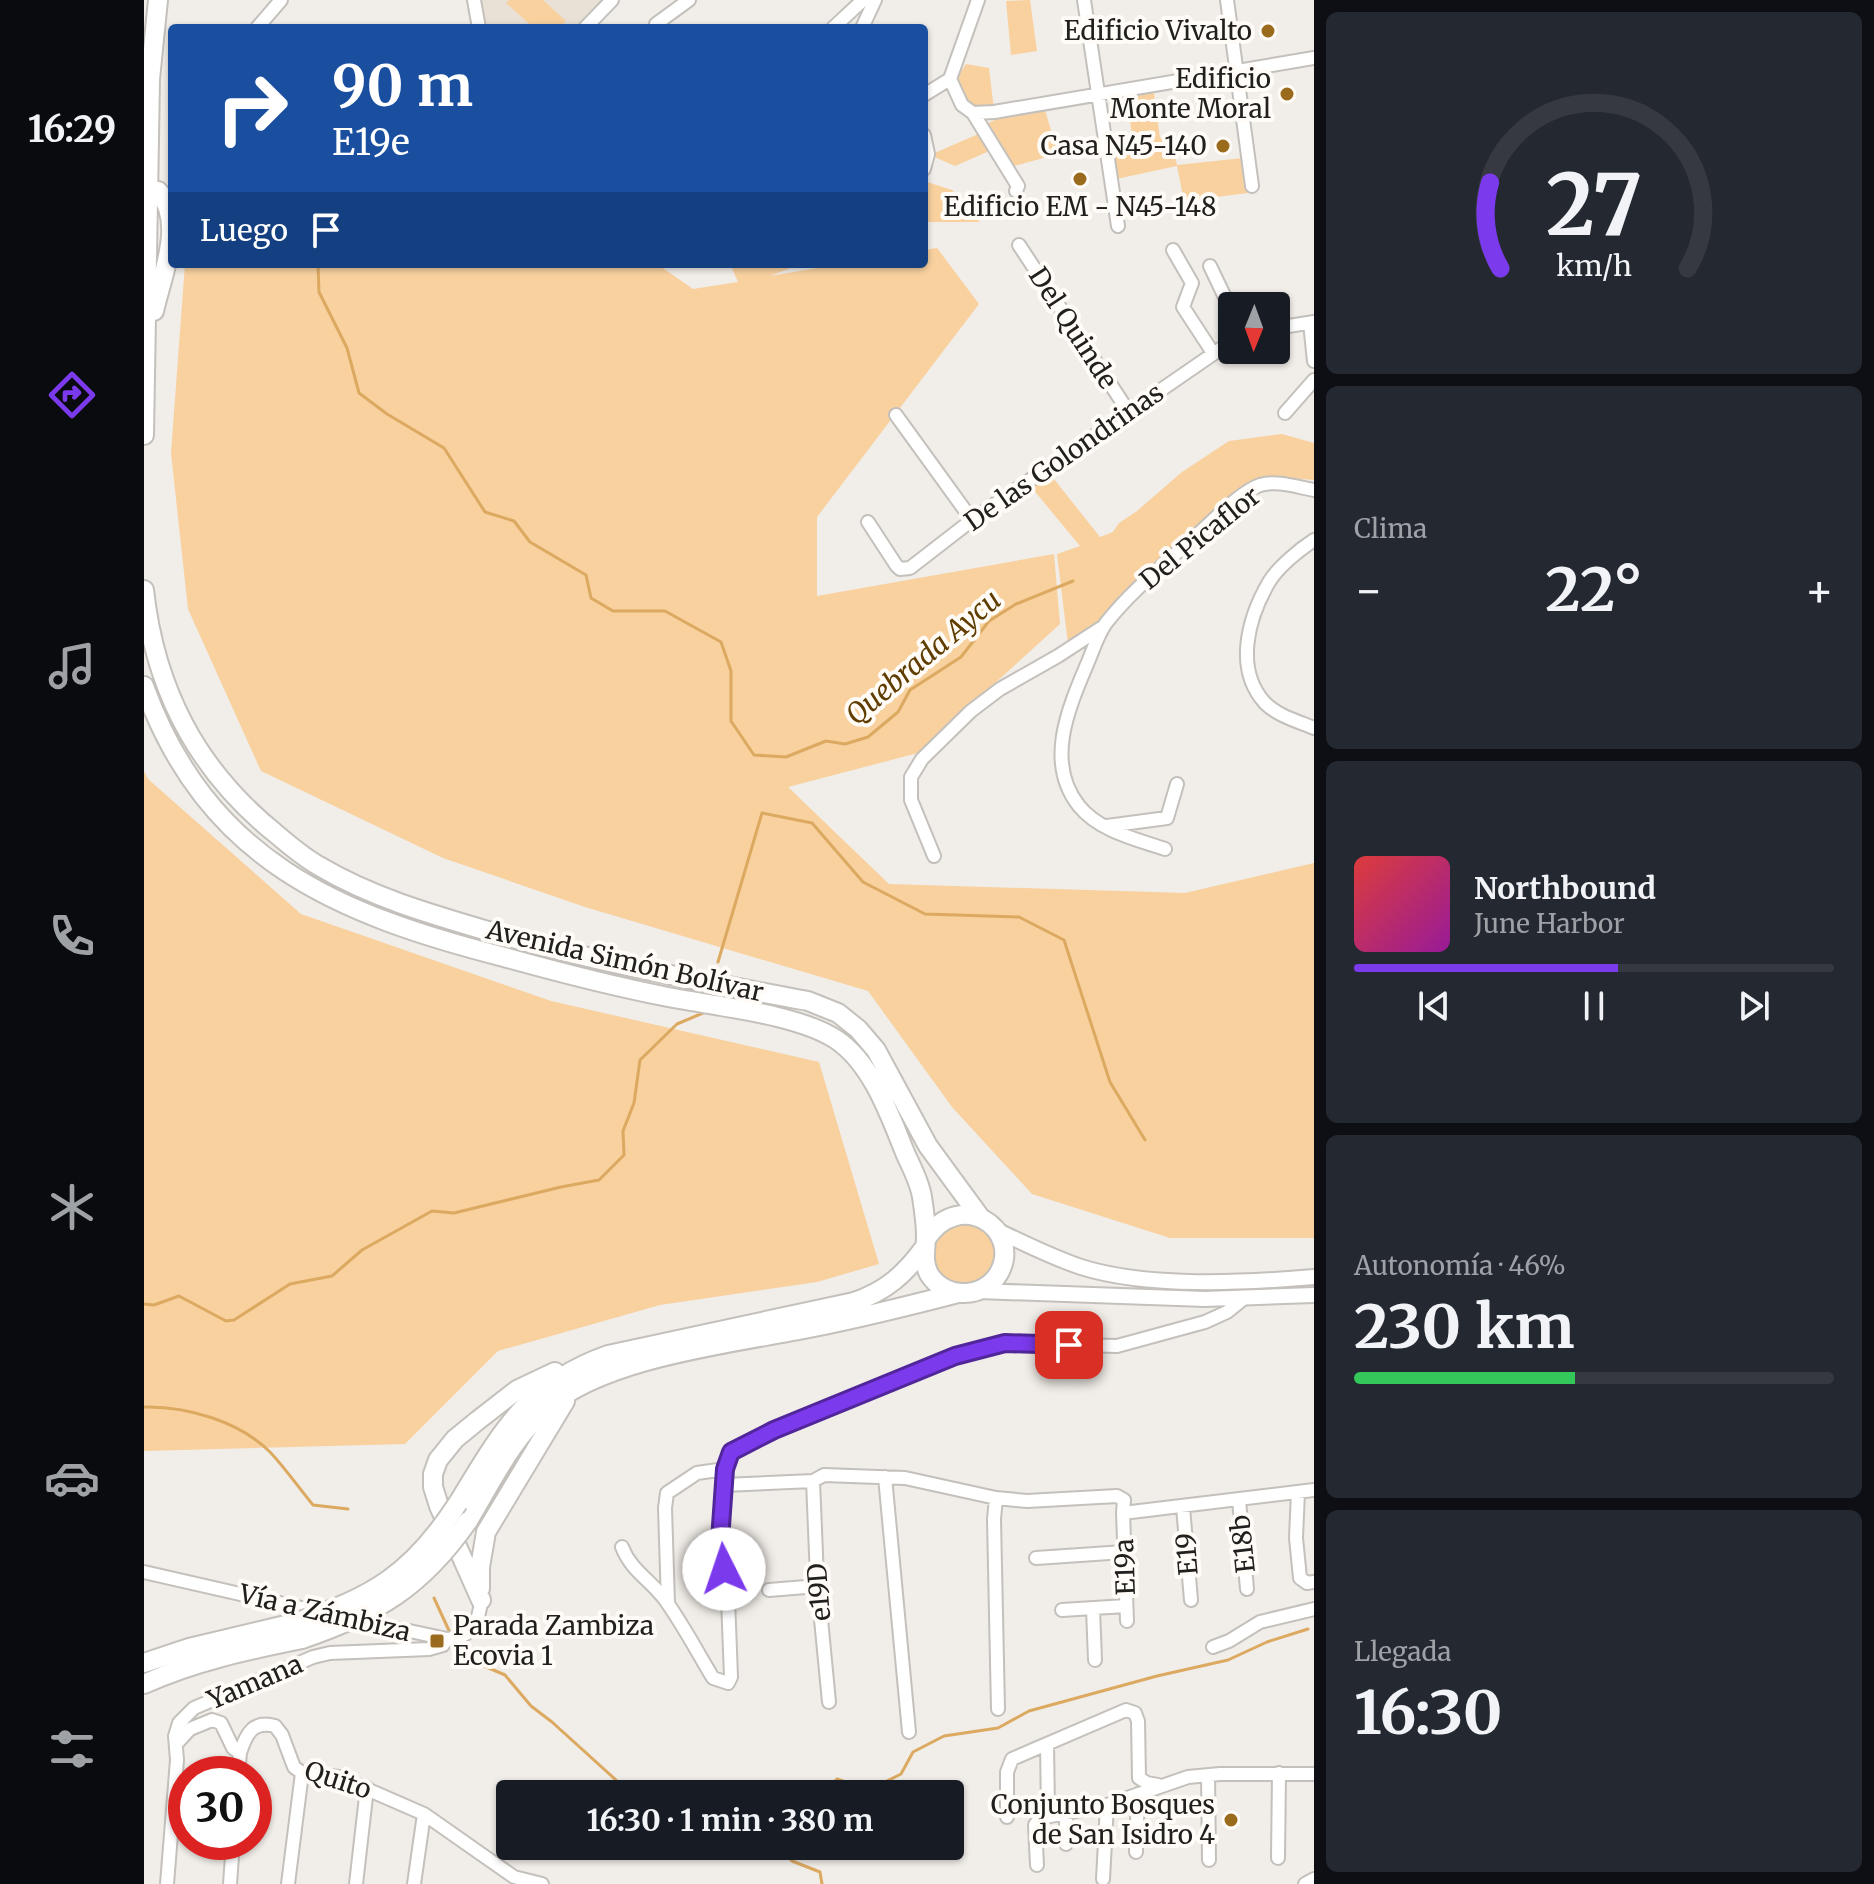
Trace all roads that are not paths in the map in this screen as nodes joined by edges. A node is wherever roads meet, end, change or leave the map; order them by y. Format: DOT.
graph roads {
  1 [pos="158,0"];
  2 [pos="281,0"];
  3 [pos="474,0"];
  4 [pos="612,0"];
  5 [pos="689,0"];
  6 [pos="863,0"];
  7 [pos="875,0"];
  8 [pos="978,0"];
  9 [pos="1084,0"];
  10 [pos="1227,0"];
  11 [pos="260,24"];
  12 [pos="478,24"];
  13 [pos="589,24"];
  14 [pos="656,24"];
  15 [pos="837,24"];
  16 [pos="864,24"];
  17 [pos="1314,58"];
  18 [pos="1237,71"];
  19 [pos="950,79"];
  20 [pos="928,93"];
  21 [pos="1099,93"];
  22 [pos="973,113"];
  23 [pos="1252,186"];
  24 [pos="158,191"];
  25 [pos="1016,191"];
  26 [pos="168,205"];
  27 [pos="1118,226"];
  28 [pos="1019,245"];
  29 [pos="168,247"];
  30 [pos="1173,250"];
  31 [pos="1210,266"];
  32 [pos="1222,292"];
  33 [pos="1312,322"];
  34 [pos="1290,326"];
  35 [pos="146,348"];
  36 [pos="1218,350"];
  37 [pos="1213,353"];
  38 [pos="1314,361"];
  39 [pos="1314,380"];
  40 [pos="1128,411"];
  41 [pos="1285,413"];
  42 [pos="896,415"];
  43 [pos="144,435"];
  44 [pos="1314,490"];
  45 [pos="972,520"];
  46 [pos="868,522"];
  47 [pos="1314,540"];
  48 [pos="144,590"];
  49 [pos="1103,626"];
  50 [pos="144,686"];
  51 [pos="1314,728"];
  52 [pos="1177,784"];
  53 [pos="1104,827"];
  54 [pos="1165,849"];
  55 [pos="934,856"];
  56 [pos="980,1217"];
  57 [pos="996,1230"];
  58 [pos="925,1244"];
  59 [pos="1314,1277"];
  60 [pos="987,1292"];
  61 [pos="958,1293"];
  62 [pos="1314,1295"];
  63 [pos="1205,1299"];
  64 [pos="1243,1299"];
  65 [pos="1205,1322"];
  66 [pos="812,1327"];
  67 [pos="574,1369"];
  68 [pos="570,1392"];
  69 [pos="725,1469"];
  70 [pos="885,1477"];
  71 [pos="813,1481"];
  72 [pos="724,1485"];
  73 [pos="1314,1490"];
  74 [pos="1298,1492"];
  75 [pos="996,1498"];
  76 [pos="1239,1500"];
  77 [pos="1183,1507"];
  78 [pos="1123,1513"];
  79 [pos="622,1547"];
  80 [pos="1124,1552"];
  81 [pos="1036,1558"];
  82 [pos="144,1572"];
  83 [pos="1314,1582"];
  84 [pos="818,1586"];
  85 [pos="1247,1589"];
  86 [pos="769,1590"];
  87 [pos="481,1600"];
  88 [pos="1191,1600"];
  89 [pos="668,1603"];
  90 [pos="1126,1606"];
  91 [pos="1093,1609"];
  92 [pos="1314,1609"];
  93 [pos="1062,1610"];
  94 [pos="1127,1621"];
  95 [pos="298,1631"];
  96 [pos="447,1639"];
  97 [pos="1213,1647"];
  98 [pos="1095,1660"];
  99 [pos="144,1663"];
  100 [pos="144,1684"];
  101 [pos="829,1702"];
  102 [pos="998,1709"];
  103 [pos="909,1732"];
  104 [pos="177,1743"];
  105 [pos="1047,1744"];
  106 [pos="240,1753"];
  107 [pos="240,1756"];
  108 [pos="302,1773"];
  109 [pos="1279,1773"];
  110 [pos="1314,1774"];
  111 [pos="1208,1775"];
  112 [pos="1161,1786"];
  113 [pos="367,1788"];
  114 [pos="1138,1794"];
  115 [pos="1107,1805"];
  116 [pos="1048,1810"];
  117 [pos="1066,1813"];
  118 [pos="424,1814"];
  119 [pos="1007,1817"];
  120 [pos="1066,1844"];
  121 [pos="1136,1852"];
  122 [pos="1278,1858"];
  123 [pos="232,1860"];
  124 [pos="1209,1860"];
  125 [pos="1037,1865"];
  126 [pos="1103,1879"];
  127 [pos="1314,1879"];
  128 [pos="167,1884"];
  129 [pos="230,1884"];
  130 [pos="288,1884"];
  131 [pos="356,1884"];
  132 [pos="414,1884"];
  133 [pos="542,1884"];
  134 [pos="1305,1884"];
  1 -- 35 [label="highway"];
  2 -- 11 [label="street"];
  3 -- 12 [label="street"];
  4 -- 13 [label="street"];
  5 -- 14 [label="street"];
  6 -- 15 [label="street"];
  7 -- 16 [label="street"];
  8 -- 19 [label="street"];
  9 -- 21 [label="street"];
  10 -- 18 [label="street"];
  17 -- 18 [label="street"];
  18 -- 21 [label="street"];
  18 -- 23 [label="street"];
  19 -- 20 [label="street"];
  19 -- 22 [label="street"];
  21 -- 22 [label="street"];
  21 -- 27 [label="street"];
  22 -- 25 [label="street"];
  24 -- 26 [label="highway"];
  28 -- 40 [label="street, Del Quinde"];
  29 -- 35 [label="highway"];
  30 -- 37 [label="street"];
  31 -- 32 [label="street"];
  33 -- 34 [label="street"];
  33 -- 38 [label="street"];
  35 -- 43 [label="highway"];
  36 -- 37 [label="street, De las Golondrinas"];
  37 -- 40 [label="street, De las Golondrinas"];
  39 -- 41 [label="street"];
  40 -- 45 [label="street, De las Golondrinas"];
  42 -- 45 [label="street"];
  44 -- 49 [label="street, Del Picaflor"];
  45 -- 46 [label="street, De las Golondrinas"];
  47 -- 51 [label="street"];
  48 -- 56 [label="highway, Avenida Simón Bolívar"];
  49 -- 53 [label="street"];
  49 -- 55 [label="street"];
  50 -- 58 [label="highway, Avenida Simón Bolívar"];
  52 -- 53 [label="street"];
  53 -- 54 [label="street"];
  56 -- 57 [label="highway"];
  56 -- 58 [label="highway"];
  57 -- 59 [label="main road"];
  57 -- 60 [label="highway"];
  58 -- 61 [label="highway"];
  58 -- 67 [label="highway"];
  60 -- 61 [label="highway"];
  60 -- 63 [label="main road"];
  60 -- 66 [label="highway"];
  61 -- 66 [label="highway"];
  62 -- 64 [label="main road"];
  63 -- 64 [label="main road"];
  63 -- 65 [label="street"];
  64 -- 65 [label="street"];
  65 -- 69 [label="street"];
  66 -- 68 [label="highway"];
  67 -- 87 [label="highway"];
  67 -- 95 [label="highway, bridge"];
  68 -- 87 [label="highway"];
  68 -- 95 [label="highway, bridge"];
  69 -- 72 [label="street"];
  69 -- 89 [label="street"];
  70 -- 71 [label="street"];
  70 -- 75 [label="street"];
  70 -- 103 [label="street"];
  71 -- 72 [label="street"];
  71 -- 84 [label="street, e19D"];
  72 -- 89 [label="street"];
  73 -- 74 [label="street"];
  74 -- 76 [label="street"];
  74 -- 83 [label="street"];
  75 -- 78 [label="street"];
  75 -- 102 [label="street"];
  76 -- 77 [label="street"];
  76 -- 85 [label="street, E18b"];
  77 -- 78 [label="street"];
  77 -- 88 [label="street, E19"];
  78 -- 80 [label="street, E19a"];
  79 -- 89 [label="street"];
  80 -- 81 [label="street"];
  80 -- 90 [label="street, E19a"];
  82 -- 96 [label="street, Vía a Zámbiza"];
  84 -- 86 [label="street"];
  84 -- 101 [label="street, e19D"];
  87 -- 96 [label="street, Vía a Zámbiza"];
  90 -- 91 [label="street"];
  90 -- 94 [label="street, E19a"];
  91 -- 93 [label="street"];
  91 -- 98 [label="street"];
  92 -- 97 [label="street"];
  95 -- 99 [label="highway"];
  95 -- 100 [label="highway"];
  96 -- 104 [label="street, Yamana"];
  104 -- 106 [label="street"];
  104 -- 128 [label="street, Yamana"];
  105 -- 112 [label="street"];
  105 -- 116 [label="street"];
  105 -- 119 [label="street"];
  106 -- 107 [label="street"];
  106 -- 108 [label="street, Quito"];
  108 -- 113 [label="street, Quito"];
  108 -- 130 [label="street"];
  109 -- 110 [label="street"];
  109 -- 111 [label="street"];
  109 -- 122 [label="street"];
  111 -- 112 [label="street"];
  111 -- 124 [label="street"];
  112 -- 114 [label="street"];
  113 -- 118 [label="street, Quito"];
  113 -- 131 [label="street"];
  114 -- 115 [label="street"];
  114 -- 121 [label="street"];
  115 -- 117 [label="street"];
  115 -- 126 [label="street"];
  117 -- 120 [label="street"];
  117 -- 125 [label="street"];
  118 -- 132 [label="street"];
  118 -- 133 [label="street, Quito"];
  123 -- 129 [label="street"];
  127 -- 134 [label="street"];
}
